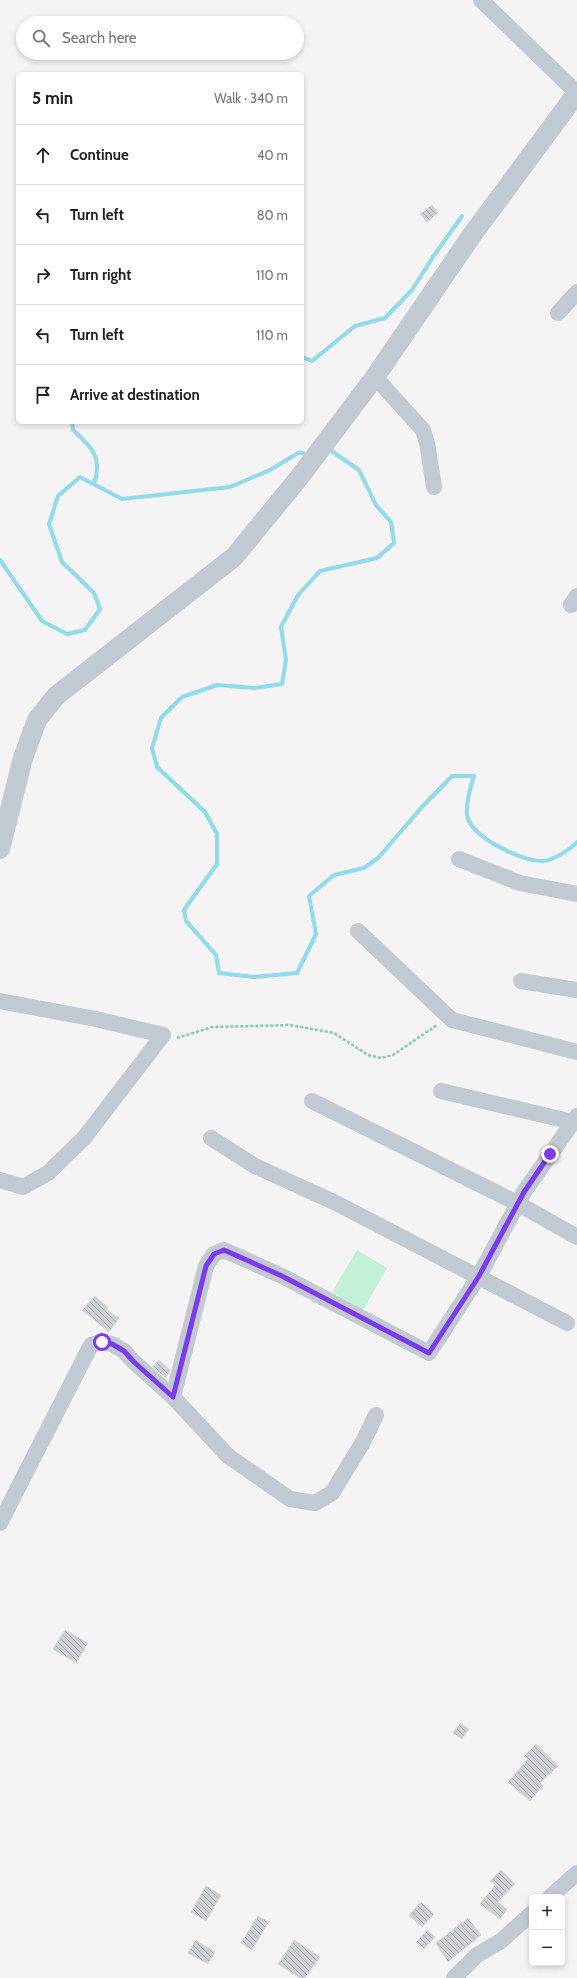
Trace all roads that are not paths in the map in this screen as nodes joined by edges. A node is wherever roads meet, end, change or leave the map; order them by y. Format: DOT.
graph roads {
  1 [pos="481,0"];
  2 [pos="577,93"];
  3 [pos="577,292"];
  4 [pos="558,313"];
  5 [pos="375,377"];
  6 [pos="434,487"];
  7 [pos="0,849"];
  8 [pos="459,859"];
  9 [pos="577,894"];
  10 [pos="358,931"];
  11 [pos="521,981"];
  12 [pos="577,990"];
  13 [pos="0,1001"];
  14 [pos="577,1052"];
  15 [pos="441,1091"];
  16 [pos="312,1101"];
  17 [pos="576,1120"];
  18 [pos="212,1138"];
  19 [pos="0,1180"];
  20 [pos="517,1203"];
  21 [pos="577,1237"];
  22 [pos="479,1276"];
  23 [pos="567,1322"];
  24 [pos="173,1397"];
  25 [pos="376,1415"];
  26 [pos="0,1523"];
  27 [pos="577,1874"];
  28 [pos="554,1894"];
  29 [pos="529,1916"];
  30 [pos="454,1978"];
  1 -- 2 [label="street"];
  2 -- 5 [label="street"];
  3 -- 4 [label="street"];
  5 -- 6 [label="street"];
  5 -- 7 [label="street"];
  8 -- 9 [label="street"];
  10 -- 14 [label="street"];
  11 -- 12 [label="street"];
  13 -- 19 [label="street"];
  15 -- 17 [label="street"];
  16 -- 20 [label="street"];
  17 -- 20 [label="street"];
  18 -- 22 [label="street"];
  20 -- 21 [label="street"];
  20 -- 22 [label="street"];
  22 -- 23 [label="street"];
  22 -- 24 [label="street"];
  24 -- 25 [label="street"];
  24 -- 26 [label="street"];
  27 -- 28 [label="street"];
  29 -- 30 [label="street"];
}
